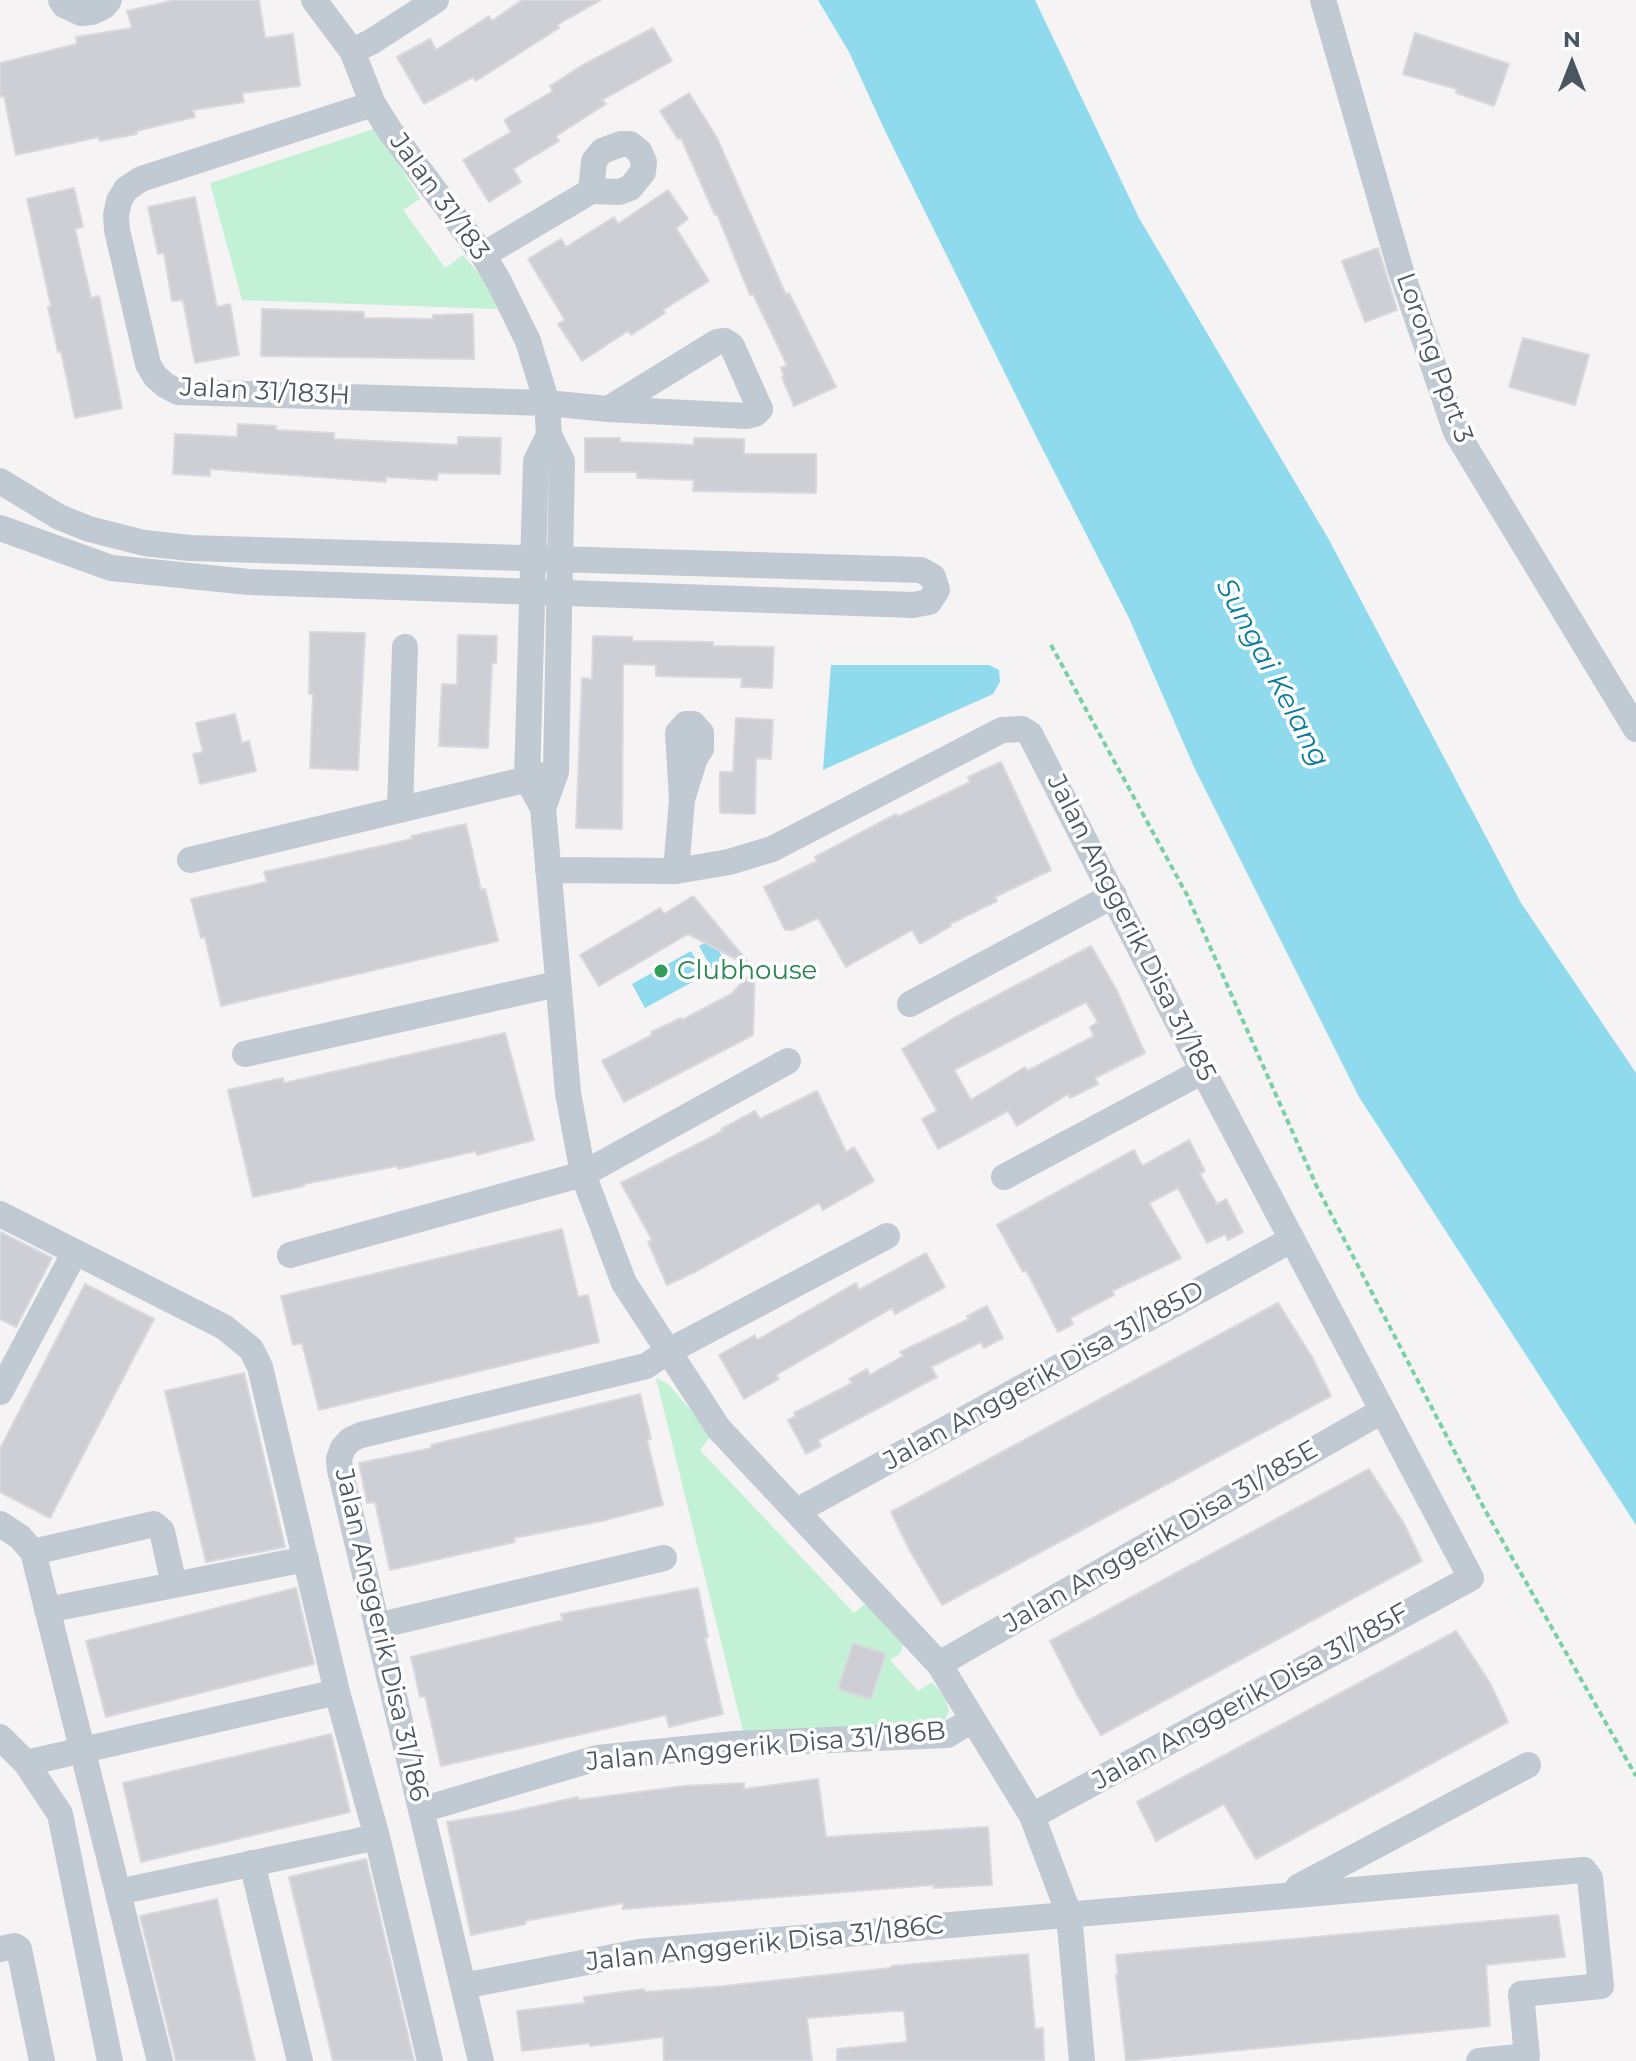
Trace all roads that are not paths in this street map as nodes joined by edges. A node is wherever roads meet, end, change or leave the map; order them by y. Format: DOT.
graph roads {
  1 [pos="61,0"];
  2 [pos="109,0"];
  3 [pos="314,0"];
  4 [pos="436,0"];
  5 [pos="1323,0"];
  6 [pos="352,51"];
  7 [pos="373,104"];
  8 [pos="591,191"];
  9 [pos="483,255"];
  10 [pos="547,403"];
  11 [pos="608,409"];
  12 [pos="549,435"];
  13 [pos="0,481"];
  14 [pos="536,490"];
  15 [pos="562,491"];
  16 [pos="0,528"];
  17 [pos="533,557"];
  18 [pos="560,559"];
  19 [pos="533,592"];
  20 [pos="560,593"];
  21 [pos="405,647"];
  22 [pos="1636,729"];
  23 [pos="556,772"];
  24 [pos="527,779"];
  25 [pos="682,799"];
  26 [pos="543,808"];
  27 [pos="400,810"];
  28 [pos="190,860"];
  29 [pos="548,870"];
  30 [pos="676,871"];
  31 [pos="1114,895"];
  32 [pos="557,984"];
  33 [pos="910,1004"];
  34 [pos="245,1054"];
  35 [pos="788,1061"];
  36 [pos="1203,1071"];
  37 [pos="583,1174"];
  38 [pos="1004,1177"];
  39 [pos="0,1214"];
  40 [pos="887,1236"];
  41 [pos="1291,1240"];
  42 [pos="75,1252"];
  43 [pos="290,1255"];
  44 [pos="667,1352"];
  45 [pos="3,1378"];
  46 [pos="1382,1411"];
  47 [pos="797,1511"];
  48 [pos="0,1524"];
  49 [pos="33,1552"];
  50 [pos="664,1558"];
  51 [pos="306,1559"];
  52 [pos="1471,1578"];
  53 [pos="174,1585"];
  54 [pos="47,1610"];
  55 [pos="377,1626"];
  56 [pos="939,1664"];
  57 [pos="337,1692"];
  58 [pos="972,1720"];
  59 [pos="0,1737"];
  60 [pos="82,1751"];
  61 [pos="26,1763"];
  62 [pos="1528,1765"];
  63 [pos="421,1810"];
  64 [pos="1032,1816"];
  65 [pos="377,1837"];
  66 [pos="252,1863"];
  67 [pos="118,1892"];
  68 [pos="1286,1894"];
  69 [pos="1069,1914"];
  70 [pos="0,1949"];
  71 [pos="463,1986"];
  72 [pos="42,2061"];
  73 [pos="110,2061"];
  74 [pos="160,2061"];
  75 [pos="300,2061"];
  76 [pos="430,2061"];
  77 [pos="481,2061"];
  78 [pos="1082,2061"];
  79 [pos="1479,2061"];
  1 -- 2 [label="street"];
  3 -- 6 [label="street, Jalan 31/183"];
  4 -- 6 [label="street"];
  5 -- 22 [label="street, Lorong Pprt 3"];
  6 -- 7 [label="street, Jalan 31/183"];
  7 -- 9 [label="street, Jalan 31/183"];
  7 -- 10 [label="street, Jalan 31/183H"];
  8 -- 9 [label="street"];
  9 -- 10 [label="street, Jalan 31/183"];
  10 -- 11 [label="street"];
  10 -- 12 [label="street, Jalan 31/183"];
  11 -- 11 [label="street"];
  12 -- 14 [label="street"];
  12 -- 15 [label="street"];
  13 -- 17 [label="street"];
  14 -- 15 [label="street"];
  14 -- 17 [label="street"];
  15 -- 18 [label="street"];
  16 -- 19 [label="street"];
  17 -- 18 [label="street"];
  17 -- 19 [label="street"];
  18 -- 20 [label="street"];
  18 -- 20 [label="street"];
  19 -- 20 [label="street"];
  19 -- 24 [label="street"];
  20 -- 23 [label="street"];
  21 -- 27 [label="street"];
  23 -- 24 [label="street"];
  23 -- 26 [label="street"];
  24 -- 26 [label="street"];
  24 -- 27 [label="street"];
  25 -- 30 [label="street"];
  26 -- 29 [label="street"];
  27 -- 28 [label="street"];
  29 -- 30 [label="street, Jalan Anggerik Disa 31/185"];
  29 -- 32 [label="street"];
  30 -- 31 [label="street, Jalan Anggerik Disa 31/185"];
  31 -- 33 [label="street"];
  31 -- 36 [label="street, Jalan Anggerik Disa 31/185"];
  32 -- 34 [label="street"];
  32 -- 37 [label="street"];
  35 -- 37 [label="street"];
  36 -- 38 [label="street"];
  36 -- 41 [label="street, Jalan Anggerik Disa 31/185"];
  37 -- 43 [label="street"];
  37 -- 44 [label="street"];
  39 -- 42 [label="street"];
  40 -- 44 [label="street"];
  41 -- 46 [label="street, Jalan Anggerik Disa 31/185"];
  41 -- 47 [label="street, Jalan Anggerik Disa 31/185D"];
  42 -- 45 [label="street"];
  42 -- 51 [label="street"];
  44 -- 47 [label="street"];
  44 -- 55 [label="street, Jalan Anggerik Disa 31/186"];
  46 -- 52 [label="street, Jalan Anggerik Disa 31/185"];
  46 -- 56 [label="street, Jalan Anggerik Disa 31/185E"];
  47 -- 56 [label="street"];
  48 -- 49 [label="street"];
  49 -- 53 [label="street"];
  49 -- 54 [label="street"];
  50 -- 55 [label="street"];
  51 -- 53 [label="street"];
  51 -- 57 [label="street"];
  52 -- 64 [label="street, Jalan Anggerik Disa 31/185F"];
  53 -- 54 [label="street"];
  54 -- 60 [label="street"];
  55 -- 63 [label="street, Jalan Anggerik Disa 31/186"];
  56 -- 58 [label="street"];
  57 -- 60 [label="street"];
  57 -- 65 [label="street"];
  58 -- 63 [label="street, Jalan Anggerik Disa 31/186B"];
  58 -- 64 [label="street"];
  59 -- 61 [label="street"];
  60 -- 61 [label="street"];
  60 -- 67 [label="street"];
  61 -- 73 [label="street"];
  62 -- 68 [label="street"];
  63 -- 71 [label="street, Jalan Anggerik Disa 31/186"];
  64 -- 69 [label="street"];
  65 -- 66 [label="street"];
  65 -- 76 [label="street"];
  66 -- 67 [label="street"];
  66 -- 75 [label="street"];
  67 -- 74 [label="street"];
  68 -- 69 [label="street, Jalan Anggerik Disa 31/186C"];
  68 -- 79 [label="street, Jalan Anggerik Disa 31/186C"];
  69 -- 71 [label="street, Jalan Anggerik Disa 31/186C"];
  69 -- 78 [label="street"];
  70 -- 72 [label="street"];
  71 -- 77 [label="street, Jalan Anggerik Disa 31/186"];
}
